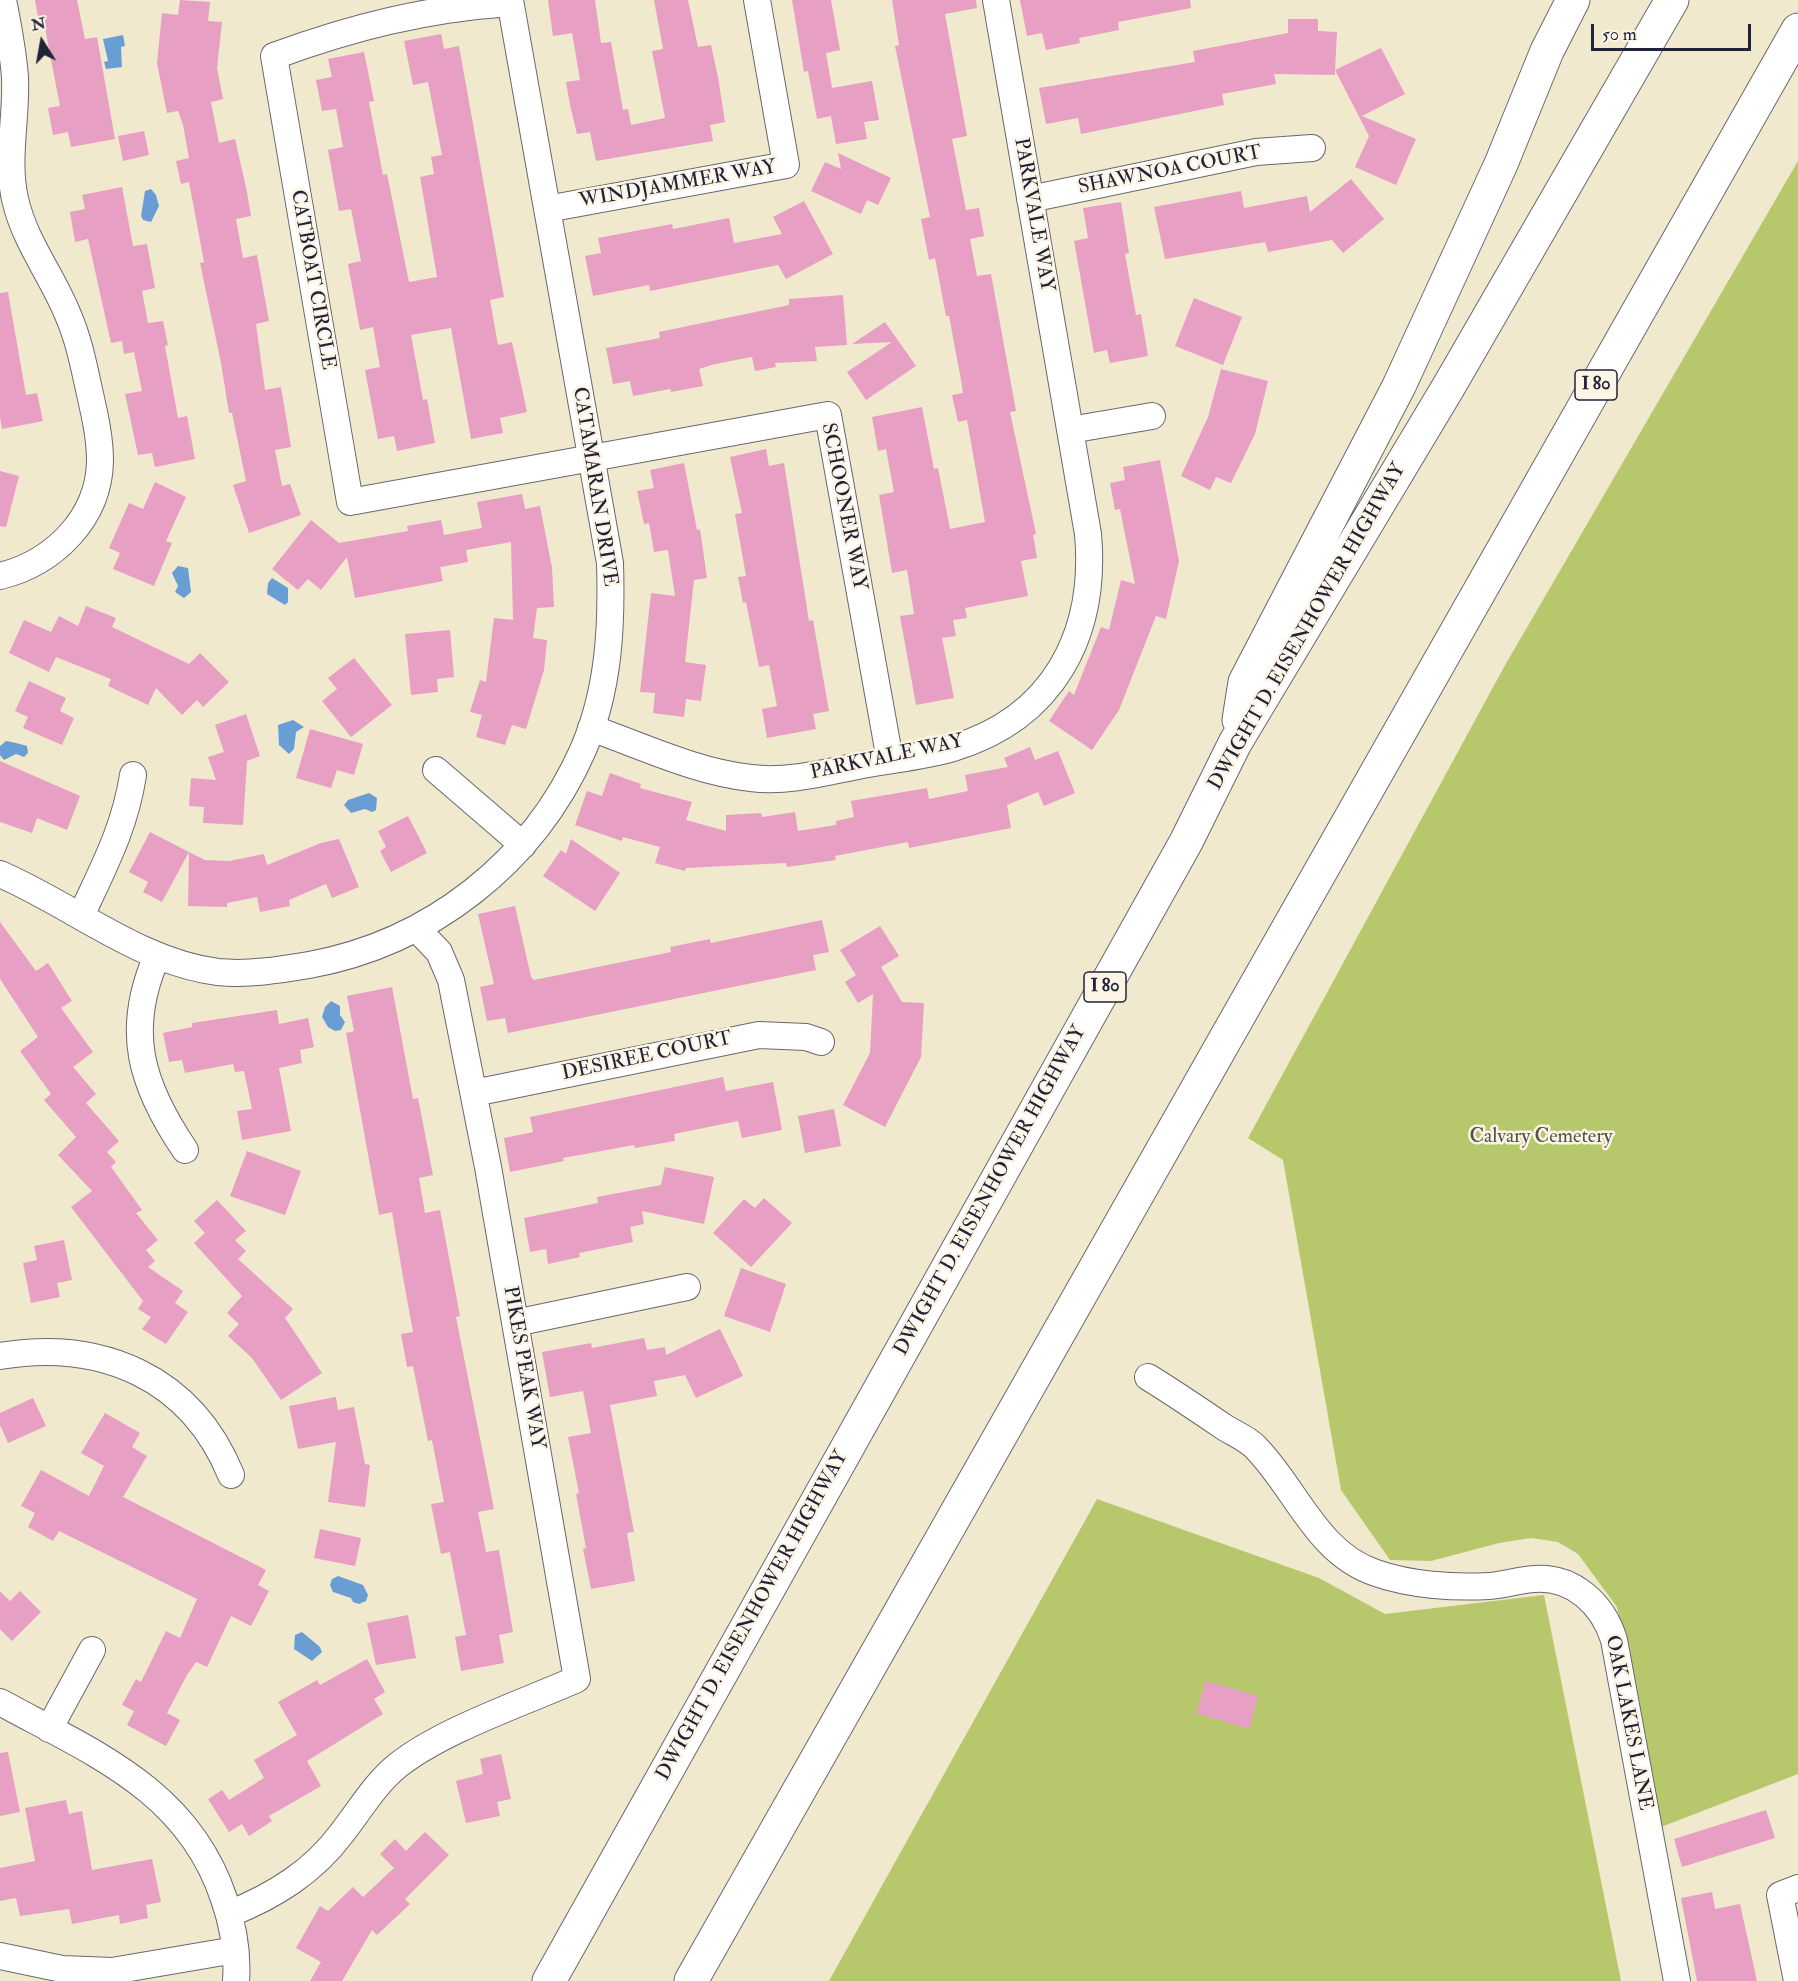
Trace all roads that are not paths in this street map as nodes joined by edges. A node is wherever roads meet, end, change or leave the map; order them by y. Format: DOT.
graph roads {
  1 [pos="3,0"];
  2 [pos="757,0"];
  3 [pos="996,0"];
  4 [pos="1573,0"];
  5 [pos="1672,0"];
  6 [pos="510,1"];
  7 [pos="1798,30"];
  8 [pos="1312,148"];
  9 [pos="1030,199"];
  10 [pos="547,209"];
  11 [pos="1152,416"];
  12 [pos="1070,430"];
  13 [pos="591,458"];
  14 [pos="0,576"];
  15 [pos="591,728"];
  16 [pos="1235,743"];
  17 [pos="890,760"];
  18 [pos="436,770"];
  19 [pos="133,775"];
  20 [pos="523,845"];
  21 [pos="0,874"];
  22 [pos="81,916"];
  23 [pos="417,929"];
  24 [pos="157,956"];
  25 [pos="821,1042"];
  26 [pos="474,1092"];
  27 [pos="185,1150"];
  28 [pos="687,1287"];
  29 [pos="515,1323"];
  30 [pos="0,1356"];
  31 [pos="1148,1377"];
  32 [pos="231,1475"];
  33 [pos="92,1650"];
  34 [pos="0,1702"];
  35 [pos="49,1729"];
  36 [pos="1798,1888"];
  37 [pos="229,1914"];
  38 [pos="235,1950"];
  39 [pos="0,1956"];
  40 [pos="236,1981"];
  41 [pos="549,1981"];
  42 [pos="691,1981"];
  43 [pos="1677,1981"];
  44 [pos="1797,1981"];
  1 -- 14 [label="street"];
  2 -- 10 [label="street, WINDJAMMER WAY"];
  3 -- 9 [label="street, PARKVALE WAY"];
  4 -- 16 [label="highway"];
  5 -- 16 [label="highway, DWIGHT D. EISENHOWER HIGHWAY / I 80"];
  6 -- 10 [label="street, CATAMARAN DRIVE"];
  6 -- 13 [label="street, CATBOAT CIRCLE"];
  7 -- 42 [label="highway, I 80"];
  8 -- 9 [label="street, SHAWNOA COURT"];
  9 -- 12 [label="street, PARKVALE WAY"];
  10 -- 13 [label="street, CATAMARAN DRIVE"];
  11 -- 12 [label="street"];
  12 -- 17 [label="street, PARKVALE WAY"];
  13 -- 15 [label="street, CATAMARAN DRIVE"];
  13 -- 17 [label="street, SCHOONER WAY"];
  15 -- 17 [label="street, PARKVALE WAY"];
  15 -- 20 [label="street, CATAMARAN DRIVE"];
  16 -- 41 [label="highway, DWIGHT D. EISENHOWER HIGHWAY / I 80"];
  18 -- 20 [label="street"];
  19 -- 22 [label="street"];
  20 -- 23 [label="street, CATAMARAN DRIVE"];
  21 -- 22 [label="street, CATAMARAN DRIVE"];
  22 -- 24 [label="street, CATAMARAN DRIVE"];
  23 -- 24 [label="street, CATAMARAN DRIVE"];
  23 -- 26 [label="street, PIKES PEAK WAY"];
  24 -- 27 [label="street"];
  25 -- 26 [label="street, DESIREE COURT"];
  26 -- 29 [label="street, PIKES PEAK WAY"];
  28 -- 29 [label="street"];
  29 -- 37 [label="street, PIKES PEAK WAY"];
  30 -- 32 [label="street"];
  31 -- 43 [label="street, OAK LAKES LANE"];
  33 -- 35 [label="street"];
  34 -- 35 [label="street"];
  35 -- 37 [label="street"];
  36 -- 44 [label="street"];
  37 -- 38 [label="street"];
  38 -- 39 [label="street"];
  38 -- 40 [label="street"];
}
